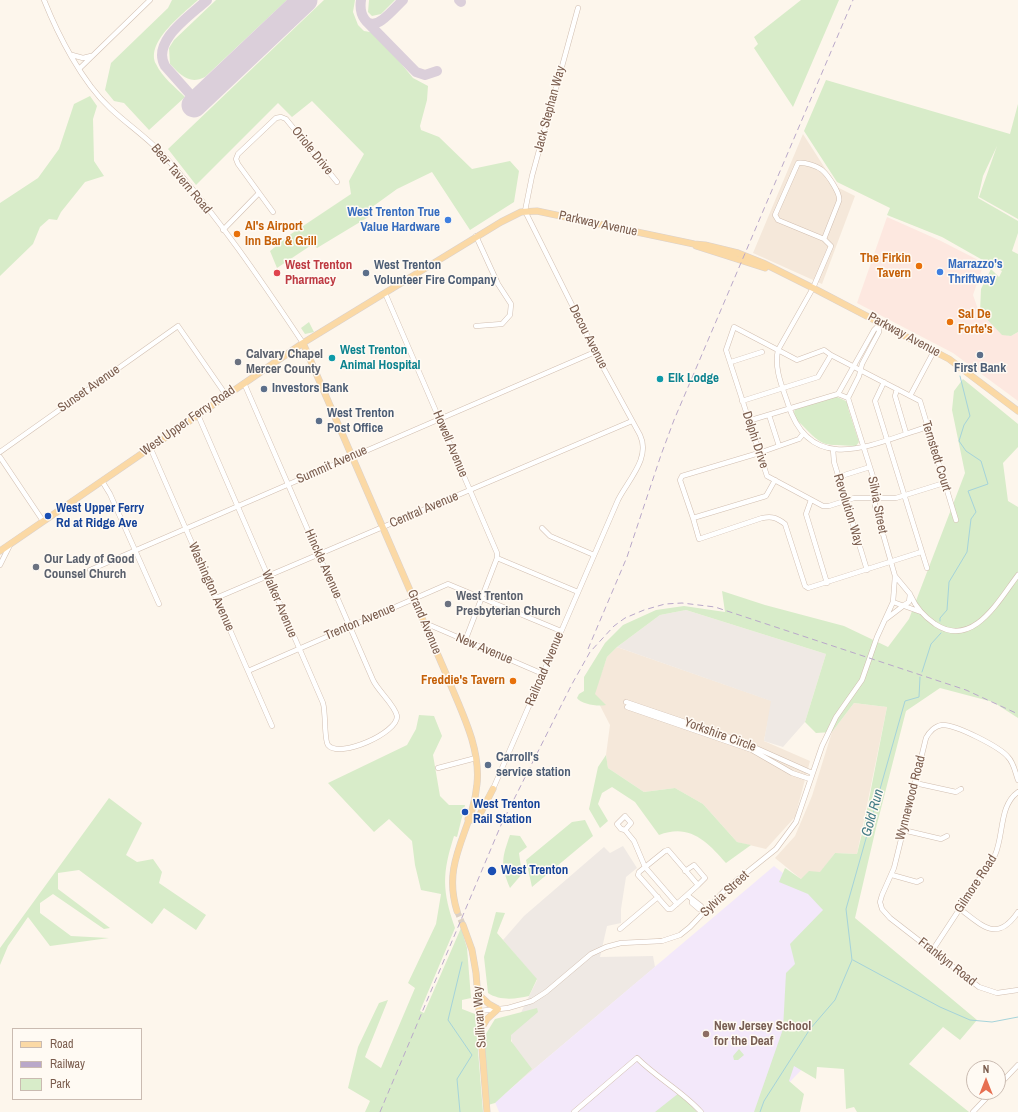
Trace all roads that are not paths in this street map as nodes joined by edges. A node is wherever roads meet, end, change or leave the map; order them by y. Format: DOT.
graph roads {
  1 [pos="44,0"];
  2 [pos="150,0"];
  3 [pos="578,8"];
  4 [pos="71,55"];
  5 [pos="93,55"];
  6 [pos="80,68"];
  7 [pos="337,182"];
  8 [pos="259,194"];
  9 [pos="524,211"];
  10 [pos="272,212"];
  11 [pos="223,230"];
  12 [pos="476,236"];
  13 [pos="824,239"];
  14 [pos="813,288"];
  15 [pos="385,293"];
  16 [pos="880,325"];
  17 [pos="476,326"];
  18 [pos="303,343"];
  19 [pos="778,350"];
  20 [pos="934,351"];
  21 [pos="595,352"];
  22 [pos="762,352"];
  23 [pos="831,355"];
  24 [pos="731,362"];
  25 [pos="854,366"];
  26 [pos="861,370"];
  27 [pos="884,382"];
  28 [pos="244,383"];
  29 [pos="783,388"];
  30 [pos="897,389"];
  31 [pos="838,394"];
  32 [pos="226,395"];
  33 [pos="910,396"];
  34 [pos="848,398"];
  35 [pos="742,401"];
  36 [pos="789,408"];
  37 [pos="1018,411"];
  38 [pos="198,415"];
  39 [pos="769,415"];
  40 [pos="440,419"];
  41 [pos="632,421"];
  42 [pos="748,421"];
  43 [pos="927,427"];
  44 [pos="906,433"];
  45 [pos="803,434"];
  46 [pos="887,440"];
  47 [pos="779,446"];
  48 [pos="150,447"];
  49 [pos="864,447"];
  50 [pos="833,449"];
  51 [pos="0,452"];
  52 [pos="759,453"];
  53 [pos="353,456"];
  54 [pos="0,457"];
  55 [pos="639,464"];
  56 [pos="870,467"];
  57 [pos="838,477"];
  58 [pos="775,480"];
  59 [pos="102,481"];
  60 [pos="944,483"];
  61 [pos="288,484"];
  62 [pos="470,491"];
  63 [pos="905,496"];
  64 [pos="875,498"];
  65 [pos="811,500"];
  66 [pos="846,500"];
  67 [pos="237,506"];
  68 [pos="693,518"];
  69 [pos="956,520"];
  70 [pos="43,521"];
  71 [pos="383,527"];
  72 [pos="186,528"];
  73 [pos="542,528"];
  74 [pos="10,544"];
  75 [pos="135,550"];
  76 [pos="0,551"];
  77 [pos="921,552"];
  78 [pos="319,555"];
  79 [pos="594,555"];
  80 [pos="498,558"];
  81 [pos="890,562"];
  82 [pos="0,564"];
  83 [pos="927,568"];
  84 [pos="90,570"];
  85 [pos="866,570"];
  86 [pos="895,576"];
  87 [pos="1018,576"];
  88 [pos="268,577"];
  89 [pos="827,583"];
  90 [pos="904,587"];
  91 [pos="894,589"];
  92 [pos="578,592"];
  93 [pos="911,596"];
  94 [pos="216,598"];
  95 [pos="482,598"];
  96 [pos="414,599"];
  97 [pos="893,602"];
  98 [pos="159,604"];
  99 [pos="903,607"];
  100 [pos="921,612"];
  101 [pos="886,619"];
  102 [pos="425,623"];
  103 [pos="350,626"];
  104 [pos="561,631"];
  105 [pos="465,641"];
  106 [pos="298,649"];
  107 [pos="248,671"];
  108 [pos="543,674"];
  109 [pos="272,726"];
  110 [pos="379,736"];
  111 [pos="476,758"];
  112 [pos="438,768"];
  113 [pos="812,773"];
  114 [pos="810,779"];
  115 [pos="1018,780"];
  116 [pos="915,783"];
  117 [pos="493,789"];
  118 [pos="961,789"];
  119 [pos="1018,792"];
  120 [pos="468,819"];
  121 [pos="625,830"];
  122 [pos="903,830"];
  123 [pos="947,836"];
  124 [pos="645,867"];
  125 [pos="685,871"];
  126 [pos="892,875"];
  127 [pos="921,880"];
  128 [pos="698,886"];
  129 [pos="687,895"];
  130 [pos="658,897"];
  131 [pos="677,904"];
  132 [pos="960,909"];
  133 [pos="704,910"];
  134 [pos="457,911"];
  135 [pos="884,912"];
  136 [pos="1018,912"];
  137 [pos="462,924"];
  138 [pos="620,929"];
  139 [pos="932,951"];
  140 [pos="1018,990"];
  141 [pos="478,994"];
  142 [pos="498,1009"];
  143 [pos="479,1011"];
  144 [pos="481,1031"];
  145 [pos="1018,1065"];
  146 [pos="1006,1078"];
  147 [pos="984,1100"];
  148 [pos="487,1112"];
  149 [pos="574,1112"];
  150 [pos="701,1112"];
  151 [pos="973,1112"];
  1 -- 4 [label="street, Bear Tavern Road"];
  2 -- 5 [label="street"];
  3 -- 9 [label="street, Jack Stephan Way"];
  4 -- 5 [label="street"];
  4 -- 6 [label="street, Bear Tavern Road"];
  5 -- 6 [label="street"];
  6 -- 11 [label="street, Bear Tavern Road"];
  7 -- 8 [label="street, Oriole Drive"];
  8 -- 10 [label="street"];
  8 -- 11 [label="street"];
  9 -- 12 [label="main road, West Upper Ferry Road"];
  9 -- 14 [label="main road, Parkway Avenue"];
  9 -- 21 [label="street, Decou Avenue"];
  11 -- 18 [label="street, Bear Tavern Road"];
  12 -- 15 [label="main road, West Upper Ferry Road"];
  12 -- 17 [label="street"];
  13 -- 13 [label="street"];
  13 -- 14 [label="street"];
  14 -- 16 [label="main road, Parkway Avenue"];
  14 -- 19 [label="street"];
  15 -- 18 [label="main road, West Upper Ferry Road"];
  15 -- 40 [label="street, Howell Avenue"];
  16 -- 20 [label="main road, Parkway Avenue"];
  16 -- 25 [label="street"];
  16 -- 26 [label="street"];
  18 -- 28 [label="main road, West Upper Ferry Road"];
  18 -- 53 [label="main road, Grand Avenue"];
  19 -- 23 [label="street"];
  19 -- 24 [label="street, Delphi Drive"];
  19 -- 29 [label="street"];
  20 -- 33 [label="street"];
  20 -- 37 [label="main road, Parkway Avenue"];
  21 -- 40 [label="street, Summit Avenue"];
  21 -- 41 [label="street, Decou Avenue"];
  22 -- 24 [label="street"];
  23 -- 25 [label="street, Ternstedt Court"];
  23 -- 29 [label="street"];
  24 -- 35 [label="street, Delphi Drive"];
  25 -- 26 [label="street, Ternstedt Court"];
  25 -- 31 [label="street"];
  26 -- 27 [label="street, Ternstedt Court"];
  26 -- 34 [label="street"];
  27 -- 30 [label="street, Ternstedt Court"];
  27 -- 46 [label="street"];
  28 -- 32 [label="main road, West Upper Ferry Road"];
  28 -- 61 [label="street, Hinckle Avenue"];
  29 -- 35 [label="street"];
  29 -- 36 [label="street"];
  30 -- 33 [label="street, Ternstedt Court"];
  30 -- 44 [label="street"];
  31 -- 34 [label="street"];
  31 -- 36 [label="street"];
  32 -- 38 [label="main road, West Upper Ferry Road"];
  32 -- 51 [label="street, Sunset Avenue"];
  33 -- 43 [label="street, Ternstedt Court"];
  34 -- 49 [label="street, Silvia Street"];
  35 -- 42 [label="street, Delphi Drive"];
  36 -- 39 [label="street"];
  36 -- 45 [label="street"];
  38 -- 48 [label="main road, West Upper Ferry Road"];
  38 -- 67 [label="street, Walker Avenue"];
  39 -- 42 [label="street"];
  39 -- 47 [label="street"];
  40 -- 53 [label="street, Summit Avenue"];
  40 -- 62 [label="street, Howell Avenue"];
  41 -- 55 [label="street, Decou Avenue"];
  41 -- 62 [label="street, Central Avenue"];
  42 -- 52 [label="street, Delphi Drive"];
  43 -- 44 [label="street"];
  43 -- 60 [label="street, Ternstedt Court"];
  44 -- 46 [label="street"];
  45 -- 47 [label="street"];
  45 -- 50 [label="street"];
  46 -- 49 [label="street"];
  46 -- 63 [label="street"];
  47 -- 52 [label="street"];
  48 -- 59 [label="main road, West Upper Ferry Road"];
  48 -- 72 [label="street, Washington Avenue"];
  49 -- 50 [label="street"];
  49 -- 56 [label="street, Silvia Street"];
  50 -- 57 [label="street, Revolution Way"];
  52 -- 58 [label="street, Delphi Drive"];
  52 -- 68 [label="street"];
  53 -- 61 [label="street, Summit Avenue"];
  53 -- 71 [label="main road, Grand Avenue"];
  54 -- 70 [label="street"];
  55 -- 79 [label="street, Railroad Avenue"];
  56 -- 57 [label="street"];
  56 -- 64 [label="street, Silvia Street"];
  57 -- 66 [label="street, Revolution Way"];
  58 -- 65 [label="street, Delphi Drive"];
  58 -- 68 [label="street"];
  59 -- 70 [label="main road, West Upper Ferry Road"];
  59 -- 75 [label="street"];
  60 -- 63 [label="street, Delphi Drive"];
  60 -- 69 [label="street, Ternstedt Court"];
  61 -- 67 [label="street, Summit Avenue"];
  61 -- 78 [label="street, Hinckle Avenue"];
  62 -- 71 [label="street, Central Avenue"];
  62 -- 80 [label="street, Howell Avenue"];
  63 -- 64 [label="street, Delphi Drive"];
  63 -- 77 [label="street"];
  64 -- 66 [label="street, Delphi Drive"];
  64 -- 81 [label="street, Silvia Street"];
  65 -- 66 [label="street, Delphi Drive"];
  65 -- 89 [label="street"];
  66 -- 85 [label="street, Revolution Way"];
  67 -- 72 [label="street, Summit Avenue"];
  67 -- 88 [label="street, Walker Avenue"];
  68 -- 89 [label="street"];
  70 -- 74 [label="main road, West Upper Ferry Road"];
  71 -- 78 [label="street, Central Avenue"];
  71 -- 96 [label="main road, Grand Avenue"];
  72 -- 75 [label="street, Summit Avenue"];
  72 -- 94 [label="street, Washington Avenue"];
  73 -- 79 [label="street"];
  74 -- 76 [label="main road, West Upper Ferry Road"];
  74 -- 82 [label="street"];
  75 -- 84 [label="street, Summit Avenue"];
  75 -- 98 [label="street"];
  77 -- 81 [label="street"];
  77 -- 83 [label="street"];
  78 -- 88 [label="street, Central Avenue"];
  78 -- 103 [label="street, Hinckle Avenue"];
  79 -- 92 [label="street, Railroad Avenue"];
  80 -- 92 [label="street"];
  80 -- 95 [label="street"];
  81 -- 85 [label="street"];
  81 -- 86 [label="street, Silvia Street"];
  85 -- 89 [label="street"];
  86 -- 90 [label="street"];
  86 -- 91 [label="street"];
  87 -- 100 [label="street"];
  88 -- 94 [label="street, Central Avenue"];
  88 -- 106 [label="street, Walker Avenue"];
  90 -- 91 [label="street"];
  90 -- 93 [label="street"];
  91 -- 97 [label="street"];
  92 -- 104 [label="street, Railroad Avenue"];
  93 -- 99 [label="street"];
  93 -- 100 [label="street"];
  94 -- 107 [label="street, Washington Avenue"];
  95 -- 96 [label="street, Trenton Avenue"];
  95 -- 104 [label="street, Trenton Avenue"];
  95 -- 105 [label="street"];
  96 -- 102 [label="main road, Grand Avenue"];
  96 -- 103 [label="street, Trenton Avenue"];
  97 -- 99 [label="street"];
  97 -- 101 [label="street"];
  99 -- 100 [label="street"];
  99 -- 101 [label="street"];
  101 -- 113 [label="street, Sylvia Street"];
  102 -- 105 [label="street, New Avenue"];
  102 -- 111 [label="main road, Grand Avenue"];
  103 -- 106 [label="street, Trenton Avenue"];
  103 -- 110 [label="street, Hinckle Avenue"];
  104 -- 108 [label="street, Railroad Avenue"];
  105 -- 108 [label="street, New Avenue"];
  106 -- 107 [label="street, Trenton Avenue"];
  106 -- 110 [label="street, Walker Avenue"];
  107 -- 109 [label="street, Washington Avenue"];
  108 -- 117 [label="street, Railroad Avenue"];
  111 -- 112 [label="street"];
  111 -- 120 [label="main road, Grand Avenue"];
  113 -- 114 [label="street, Sylvia Street"];
  113 -- 114 [label="street, Yorkshire Circle"];
  114 -- 133 [label="street, Sylvia Street"];
  115 -- 116 [label="street, Wynnewood Road"];
  116 -- 118 [label="street"];
  116 -- 122 [label="street, Wynnewood Road"];
  117 -- 120 [label="main road"];
  119 -- 132 [label="street, Gilmore Road"];
  120 -- 134 [label="main road, Grand Avenue"];
  121 -- 124 [label="street"];
  122 -- 123 [label="street"];
  122 -- 126 [label="street, Wynnewood Road"];
  124 -- 125 [label="street"];
  124 -- 130 [label="street"];
  124 -- 131 [label="street"];
  125 -- 128 [label="street"];
  125 -- 128 [label="street"];
  126 -- 127 [label="street"];
  126 -- 135 [label="street, Wynnewood Road"];
  128 -- 129 [label="street"];
  129 -- 131 [label="street"];
  129 -- 133 [label="street"];
  130 -- 131 [label="street"];
  130 -- 138 [label="street"];
  132 -- 136 [label="street"];
  132 -- 139 [label="street, Gilmore Road"];
  133 -- 142 [label="street, Sylvia Street"];
  135 -- 139 [label="street, Franklyn Road"];
  137 -- 141 [label="main road, Sullivan Way"];
  139 -- 140 [label="street, Franklyn Road"];
  141 -- 142 [label="main road"];
  141 -- 143 [label="main road, Sullivan Way"];
  142 -- 143 [label="street, Sylvia Street"];
  142 -- 144 [label="main road"];
  143 -- 144 [label="main road, Sullivan Way"];
  144 -- 148 [label="main road, Sullivan Way"];
  145 -- 146 [label="street"];
  147 -- 151 [label="street"];
  149 -- 150 [label="street"];
}
